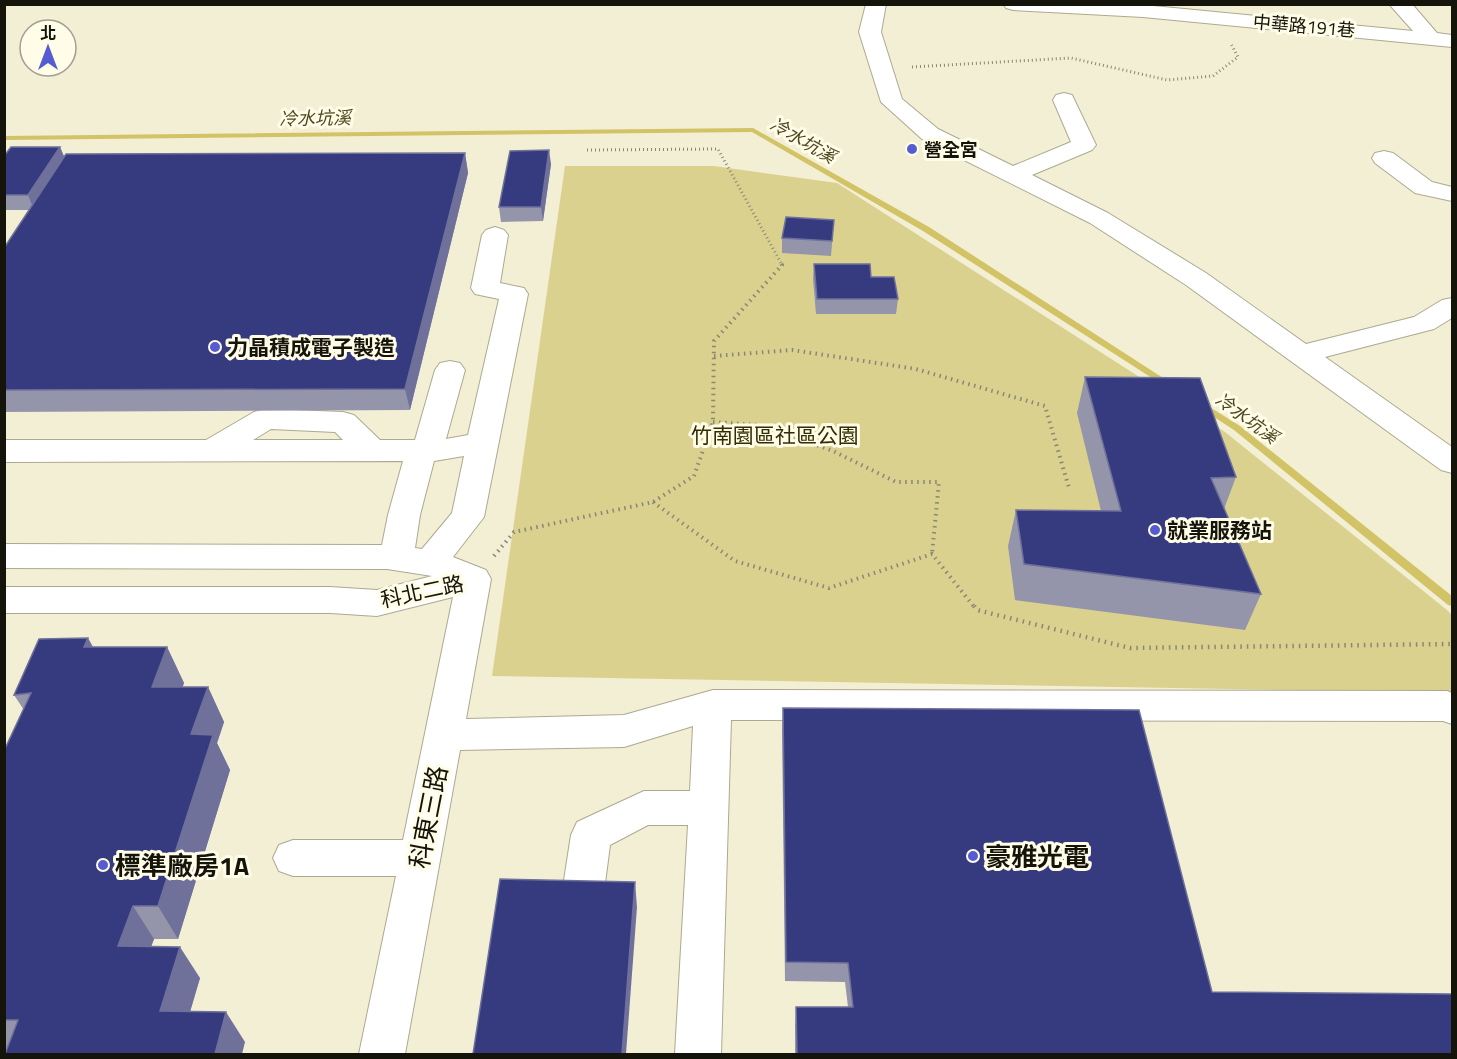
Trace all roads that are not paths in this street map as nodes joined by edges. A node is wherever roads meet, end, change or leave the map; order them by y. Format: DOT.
graph roads {
  1 [pos="876,4"];
  2 [pos="1013,4"];
  3 [pos="1399,4"];
  4 [pos="1431,39"];
  5 [pos="1452,41"];
  6 [pos="1064,100"];
  7 [pos="1384,158"];
  8 [pos="1012,175"];
  9 [pos="1452,194"];
  10 [pos="495,235"];
  11 [pos="1452,306"];
  12 [pos="1302,354"];
  13 [pos="450,370"];
  14 [pos="482,442"];
  15 [pos="424,450"];
  16 [pos="4,451"];
  17 [pos="1452,462"];
  18 [pos="4,556"];
  19 [pos="397,558"];
  20 [pos="430,562"];
  21 [pos="474,579"];
  22 [pos="4,600"];
  23 [pos="713,705"];
  24 [pos="1452,709"];
  25 [pos="444,735"];
  26 [pos="709,808"];
  27 [pos="293,858"];
  28 [pos="420,858"];
  29 [pos="581,906"];
  30 [pos="382,1054"];
  31 [pos="698,1054"];
  1 -- 8 [label="street"];
  2 -- 4 [label="street, 中華路191巷"];
  3 -- 4 [label="street"];
  4 -- 5 [label="street, 中華路191巷"];
  6 -- 8 [label="street"];
  7 -- 9 [label="street"];
  8 -- 12 [label="street"];
  10 -- 14 [label="street"];
  11 -- 12 [label="street"];
  12 -- 17 [label="street"];
  13 -- 15 [label="street"];
  14 -- 15 [label="street"];
  14 -- 20 [label="street"];
  15 -- 16 [label="street"];
  15 -- 19 [label="street"];
  18 -- 19 [label="street, 科北二路"];
  19 -- 20 [label="street, 科北二路"];
  20 -- 21 [label="street, 科北二路"];
  21 -- 22 [label="street, 科北二路"];
  21 -- 25 [label="street, 科東三路"];
  23 -- 24 [label="street"];
  23 -- 25 [label="street"];
  23 -- 26 [label="street"];
  25 -- 28 [label="street, 科東三路"];
  26 -- 29 [label="street"];
  26 -- 31 [label="street"];
  27 -- 28 [label="street"];
  28 -- 30 [label="street, 科東三路"];
}
